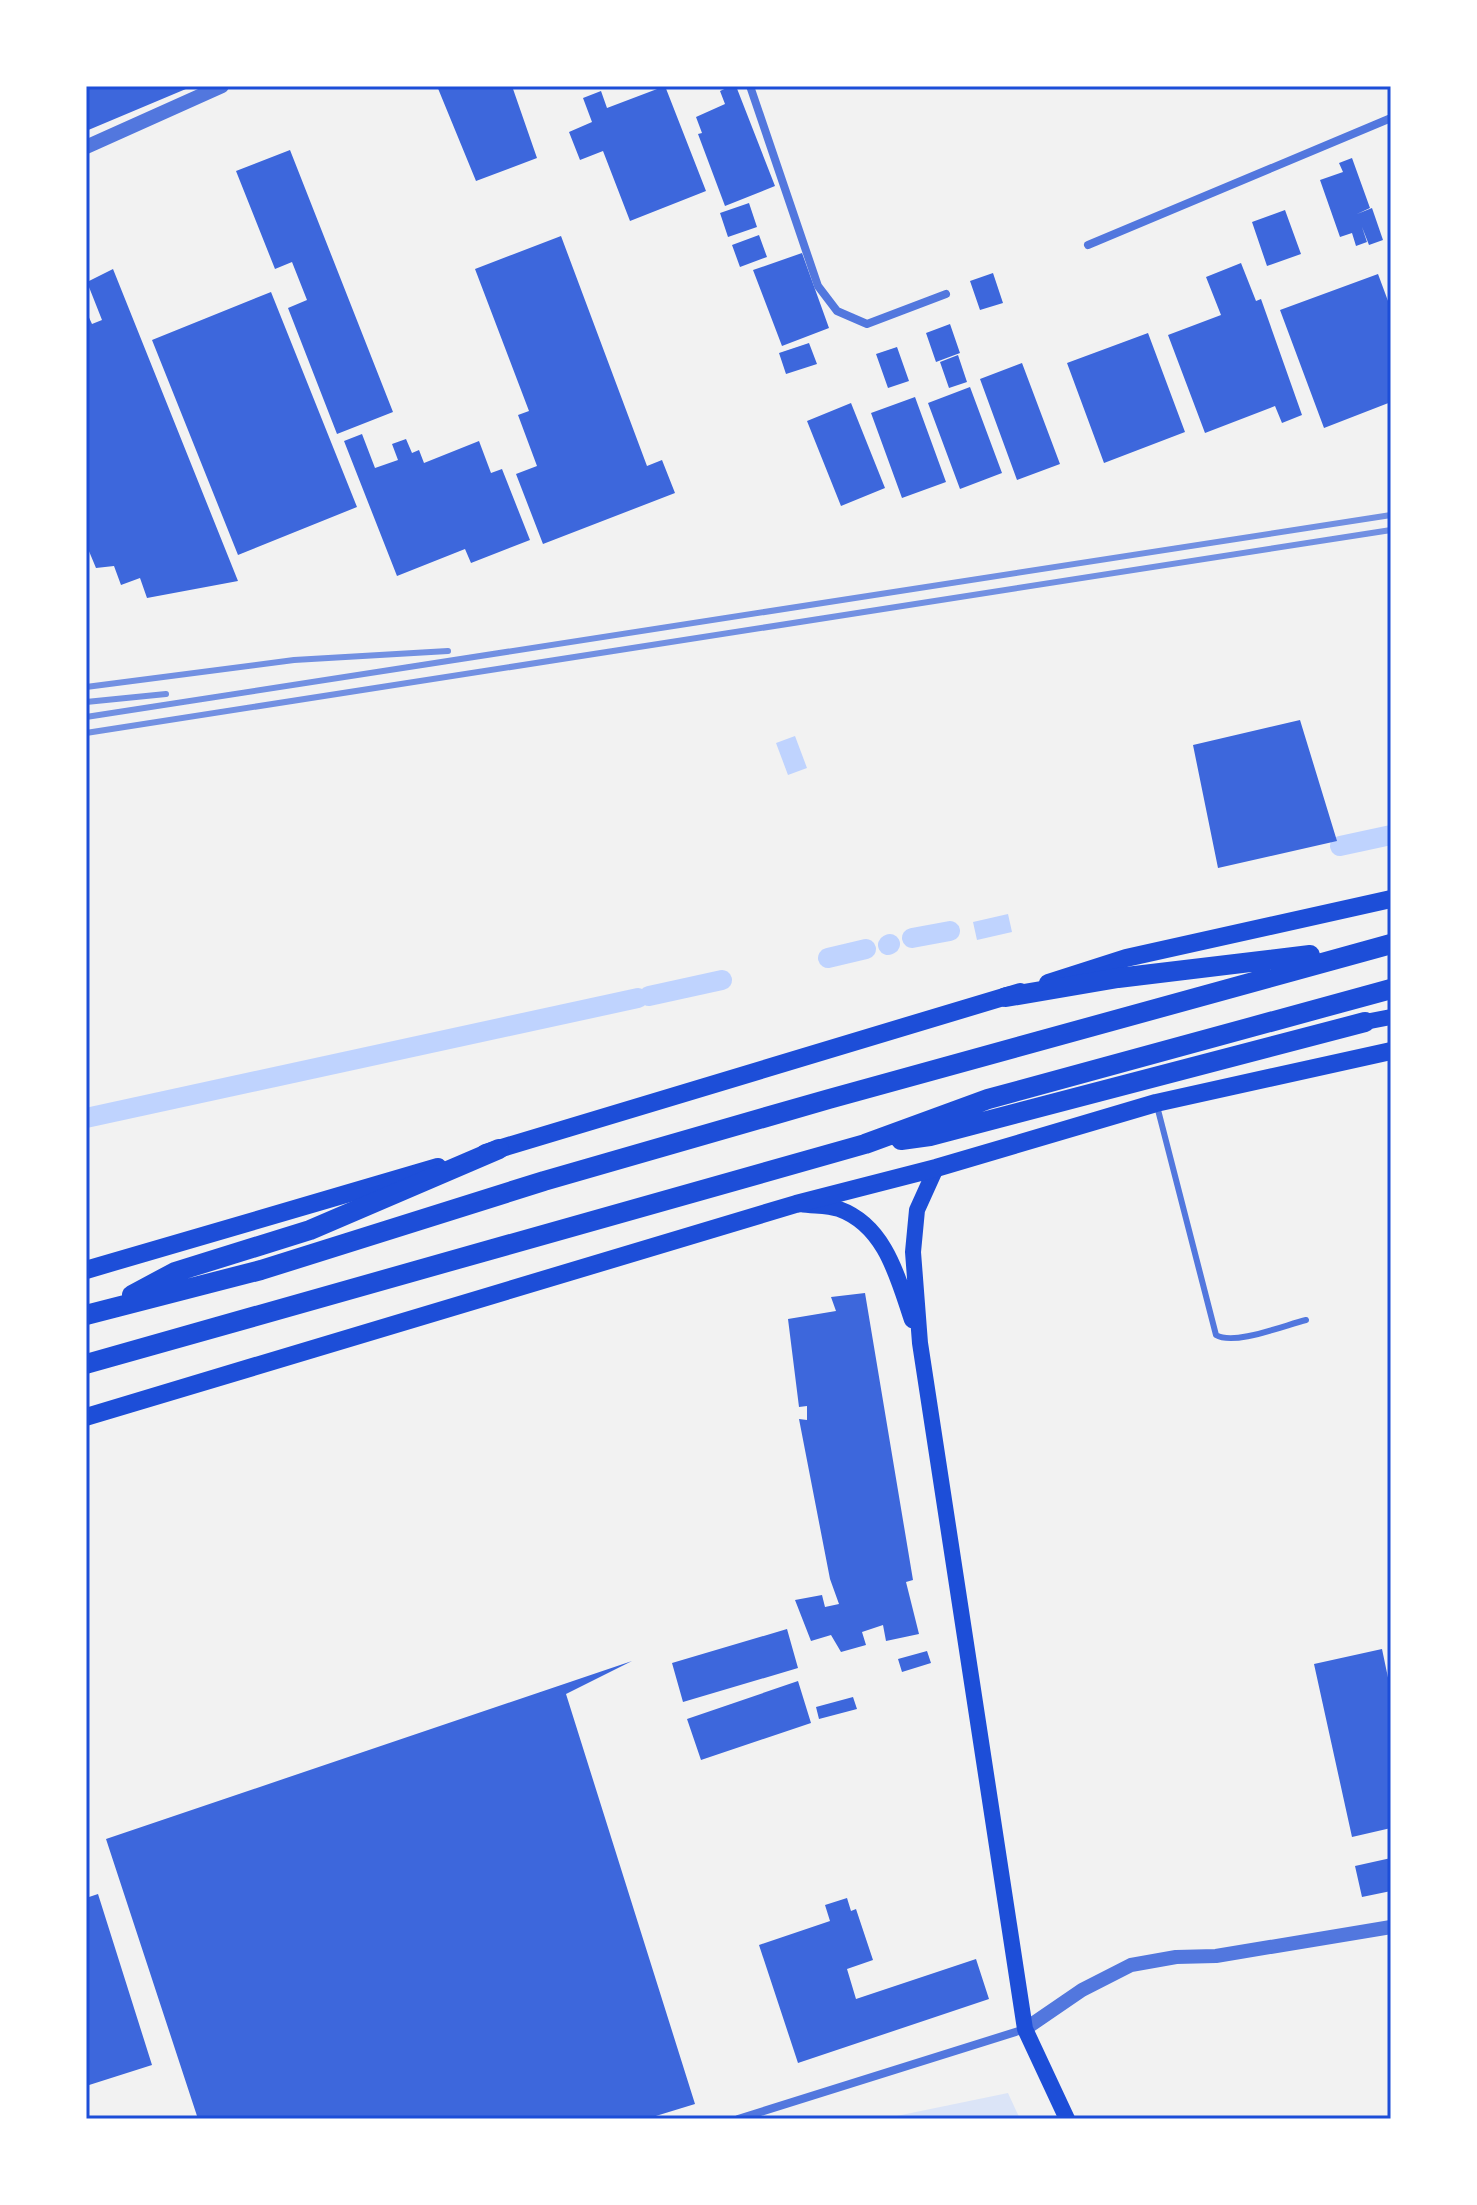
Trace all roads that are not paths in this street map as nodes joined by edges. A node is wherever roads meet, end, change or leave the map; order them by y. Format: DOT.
graph roads {
  1 [pos="222,86"];
  2 [pos="750,86"];
  3 [pos="1391,118"];
  4 [pos="86,147"];
  5 [pos="1088,245"];
  6 [pos="946,294"];
  7 [pos="1391,899"];
  8 [pos="1386,945"];
  9 [pos="1391,989"];
  10 [pos="1006,997"];
  11 [pos="1391,1017"];
  12 [pos="1365,1022"];
  13 [pos="1391,1051"];
  14 [pos="1156,1103"];
  15 [pos="865,1144"];
  16 [pos="499,1149"];
  17 [pos="936,1168"];
  18 [pos="796,1204"];
  19 [pos="86,1270"];
  20 [pos="95,1313"];
  21 [pos="1306,1320"];
  22 [pos="920,1343"];
  23 [pos="86,1364"];
  24 [pos="86,1417"];
  25 [pos="1391,1927"];
  26 [pos="1025,2029"];
  27 [pos="738,2119"];
  28 [pos="1067,2119"];
  1 -- 4 [label="street"];
  2 -- 6 [label="street"];
  3 -- 5 [label="street"];
  7 -- 10 [label="main road"];
  8 -- 10 [label="highway"];
  8 -- 20 [label="highway"];
  9 -- 15 [label="highway"];
  10 -- 16 [label="main road"];
  11 -- 12 [label="main road"];
  12 -- 15 [label="highway"];
  13 -- 14 [label="main road"];
  14 -- 17 [label="main road"];
  14 -- 21 [label="lane"];
  15 -- 23 [label="highway"];
  16 -- 19 [label="main road"];
  16 -- 20 [label="highway"];
  17 -- 18 [label="main road"];
  17 -- 22 [label="main road"];
  18 -- 22 [label="main road"];
  18 -- 24 [label="main road"];
  22 -- 26 [label="main road"];
  25 -- 26 [label="street"];
  26 -- 27 [label="street"];
  26 -- 28 [label="main road"];
}
